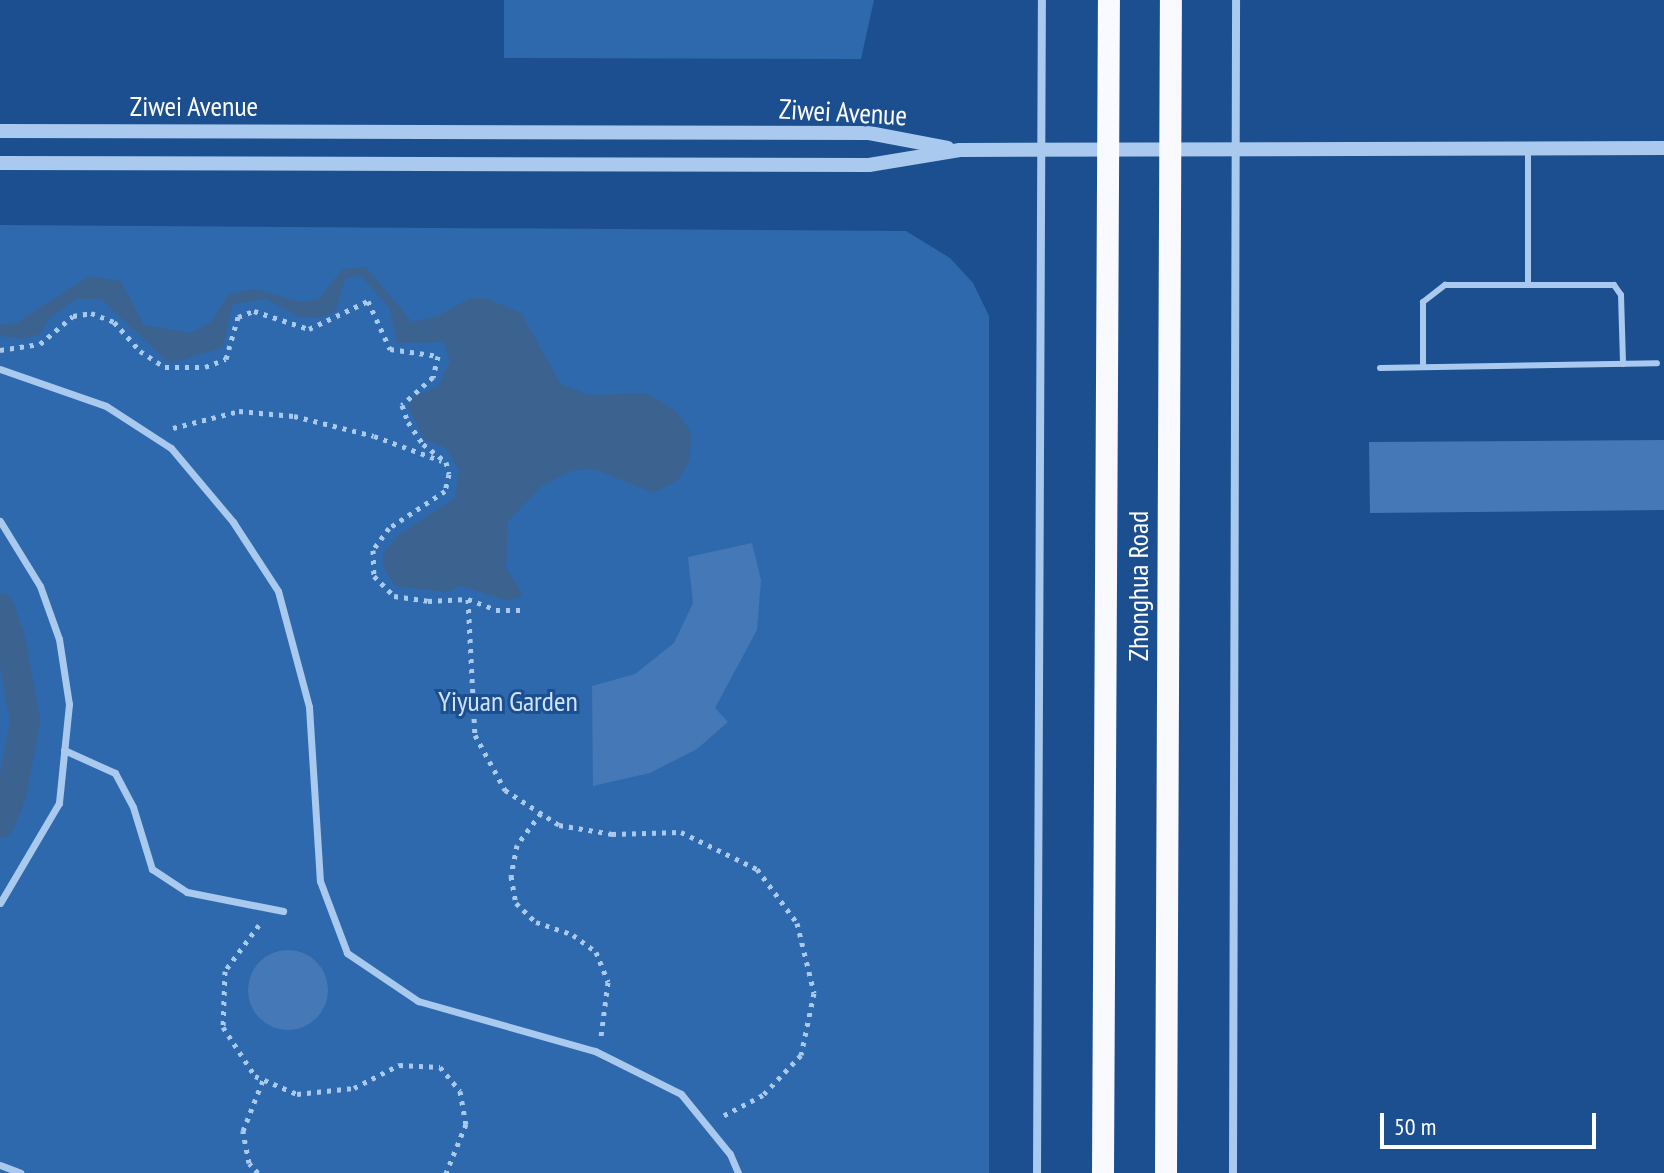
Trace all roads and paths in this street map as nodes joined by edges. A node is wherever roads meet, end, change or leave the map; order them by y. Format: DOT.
graph roads {
  1 [pos="1042,0"];
  2 [pos="1109,0"];
  3 [pos="1171,0"];
  4 [pos="1236,0"];
  5 [pos="0,131"];
  6 [pos="1235,146"];
  7 [pos="1171,147"];
  8 [pos="1528,147"];
  9 [pos="1108,148"];
  10 [pos="1664,148"];
  11 [pos="1042,149"];
  12 [pos="960,150"];
  13 [pos="0,163"];
  14 [pos="1528,284"];
  15 [pos="0,350"];
  16 [pos="1657,363"];
  17 [pos="1623,364"];
  18 [pos="1423,367"];
  19 [pos="1380,368"];
  20 [pos="0,369"];
  21 [pos="152,436"];
  22 [pos="446,462"];
  23 [pos="0,521"];
  24 [pos="468,599"];
  25 [pos="525,610"];
  26 [pos="64,750"];
  27 [pos="541,813"];
  28 [pos="0,903"];
  29 [pos="283,911"];
  30 [pos="595,1051"];
  31 [pos="263,1080"];
  32 [pos="706,1124"];
  33 [pos="0,1165"];
  34 [pos="21,1173"];
  35 [pos="258,1173"];
  36 [pos="446,1173"];
  37 [pos="738,1173"];
  38 [pos="1037,1173"];
  39 [pos="1103,1173"];
  40 [pos="1166,1173"];
  41 [pos="1233,1173"];
  1 -- 11 [label="street"];
  2 -- 9 [label="highway, Zhonghua Road"];
  3 -- 7 [label="highway, Zhonghua Road"];
  4 -- 6 [label="street"];
  5 -- 12 [label="street, Ziwei Avenue"];
  6 -- 7 [label="street"];
  6 -- 8 [label="street"];
  6 -- 41 [label="street"];
  7 -- 9 [label="street"];
  7 -- 40 [label="highway, Zhonghua Road"];
  8 -- 10 [label="street"];
  8 -- 14 [label="lane"];
  9 -- 11 [label="street"];
  9 -- 39 [label="highway, Zhonghua Road"];
  11 -- 12 [label="street"];
  11 -- 38 [label="street"];
  12 -- 13 [label="street, Ziwei Avenue"];
  14 -- 17 [label="lane"];
  14 -- 18 [label="lane"];
  15 -- 22 [label="path"];
  16 -- 17 [label="lane"];
  17 -- 18 [label="lane"];
  18 -- 19 [label="lane"];
  20 -- 21 [label="street"];
  21 -- 22 [label="path"];
  21 -- 30 [label="street"];
  22 -- 24 [label="path"];
  23 -- 26 [label="street"];
  24 -- 25 [label="path"];
  24 -- 27 [label="path"];
  26 -- 28 [label="street"];
  26 -- 29 [label="street"];
  27 -- 30 [label="path"];
  27 -- 32 [label="path"];
  29 -- 31 [label="path"];
  30 -- 32 [label="street"];
  31 -- 35 [label="path"];
  31 -- 36 [label="path"];
  32 -- 37 [label="street"];
  33 -- 34 [label="street"];
}
